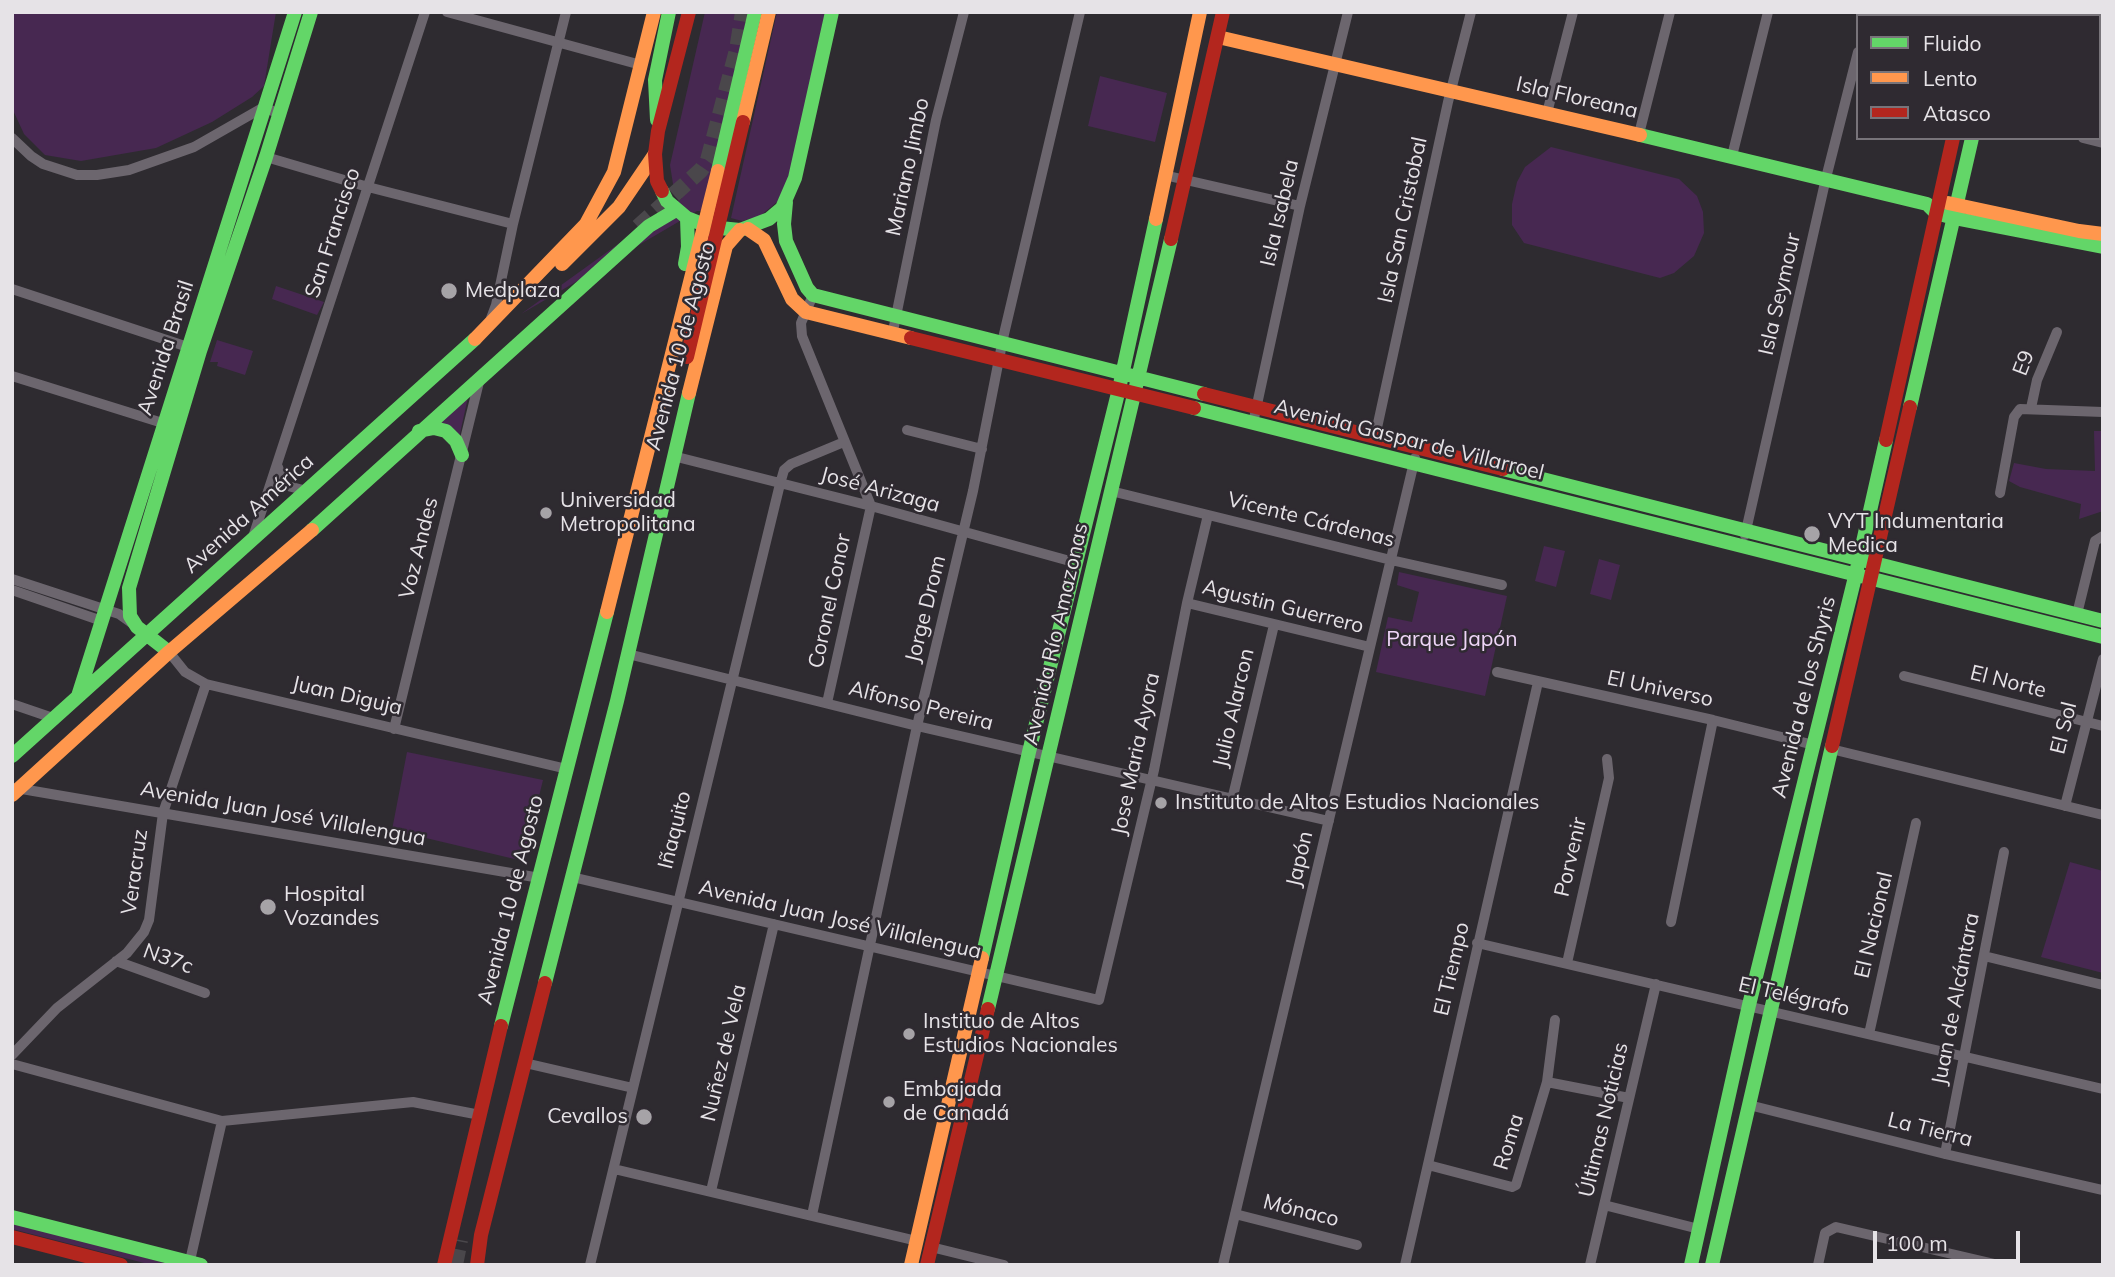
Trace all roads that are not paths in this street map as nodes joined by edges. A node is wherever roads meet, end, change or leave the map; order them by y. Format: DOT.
graph roads {
  1 [pos="295,12"];
  2 [pos="310,12"];
  3 [pos="425,12"];
  4 [pos="447,12"];
  5 [pos="566,12"];
  6 [pos="654,12"];
  7 [pos="669,12"];
  8 [pos="689,12"];
  9 [pos="755,12"];
  10 [pos="769,12"];
  11 [pos="832,12"];
  12 [pos="964,12"];
  13 [pos="1080,12"];
  14 [pos="1200,12"];
  15 [pos="1223,12"];
  16 [pos="1348,12"];
  17 [pos="1471,12"];
  18 [pos="1573,12"];
  19 [pos="1670,12"];
  20 [pos="1769,12"];
  21 [pos="1218,37"];
  22 [pos="559,42"];
  23 [pos="1856,60"];
  24 [pos="641,65"];
  25 [pos="1335,65"];
  26 [pos="1451,90"];
  27 [pos="264,107"];
  28 [pos="279,114"];
  29 [pos="1547,114"];
  30 [pos="658,131"];
  31 [pos="1639,134"];
  32 [pos="12,138"];
  33 [pos="1953,140"];
  34 [pos="1972,140"];
  35 [pos="655,154"];
  36 [pos="1732,156"];
  37 [pos="266,157"];
  38 [pos="1164,175"];
  39 [pos="1826,178"];
  40 [pos="1184,180"];
  41 [pos="368,187"];
  42 [pos="786,202"];
  43 [pos="1300,206"];
  44 [pos="1934,206"];
  45 [pos="1955,211"];
  46 [pos="686,217"];
  47 [pos="513,224"];
  48 [pos="2103,228"];
  49 [pos="739,230"];
  50 [pos="2102,234"];
  51 [pos="2103,245"];
  52 [pos="12,289"];
  53 [pos="813,295"];
  54 [pos="512,301"];
  55 [pos="554,304"];
  56 [pos="806,312"];
  57 [pos="895,324"];
  58 [pos="487,328"];
  59 [pos="2057,332"];
  60 [pos="194,349"];
  61 [pos="1002,351"];
  62 [pos="1122,373"];
  63 [pos="12,376"];
  64 [pos="480,377"];
  65 [pos="1140,377"];
  66 [pos="1119,389"];
  67 [pos="1136,393"];
  68 [pos="1256,407"];
  69 [pos="2031,408"];
  70 [pos="2103,412"];
  71 [pos="1253,423"];
  72 [pos="170,425"];
  73 [pos="907,430"];
  74 [pos="419,431"];
  75 [pos="1375,437"];
  76 [pos="844,442"];
  77 [pos="982,449"];
  78 [pos="1416,454"];
  79 [pos="462,455"];
  80 [pos="673,456"];
  81 [pos="277,466"];
  82 [pos="780,484"];
  83 [pos="1580,488"];
  84 [pos="307,491"];
  85 [pos="1111,491"];
  86 [pos="2000,493"];
  87 [pos="1577,503"];
  88 [pos="871,506"];
  89 [pos="1208,515"];
  90 [pos="964,533"];
  91 [pos="254,536"];
  92 [pos="2103,536"];
  93 [pos="1745,537"];
  94 [pos="623,547"];
  95 [pos="650,558"];
  96 [pos="1860,559"];
  97 [pos="1391,560"];
  98 [pos="1875,562"];
  99 [pos="1077,563"];
  100 [pos="1864,575"];
  101 [pos="12,579"];
  102 [pos="1502,585"];
  103 [pos="12,590"];
  104 [pos="1187,603"];
  105 [pos="2077,614"];
  106 [pos="104,615"];
  107 [pos="2103,621"];
  108 [pos="1274,625"];
  109 [pos="142,631"];
  110 [pos="2103,637"];
  111 [pos="1370,647"];
  112 [pos="169,652"];
  113 [pos="628,654"];
  114 [pos="2103,659"];
  115 [pos="1497,672"];
  116 [pos="1904,676"];
  117 [pos="732,680"];
  118 [pos="1538,682"];
  119 [pos="206,684"];
  120 [pos="78,696"];
  121 [pos="827,703"];
  122 [pos="12,704"];
  123 [pos="53,718"];
  124 [pos="1713,720"];
  125 [pos="2085,721"];
  126 [pos="917,726"];
  127 [pos="2103,726"];
  128 [pos="394,729"];
  129 [pos="1814,745"];
  130 [pos="1831,749"];
  131 [pos="1029,752"];
  132 [pos="12,756"];
  133 [pos="1048,757"];
  134 [pos="1607,759"];
  135 [pos="567,769"];
  136 [pos="1151,780"];
  137 [pos="14,789"];
  138 [pos="1232,800"];
  139 [pos="2065,806"];
  140 [pos="163,813"];
  141 [pos="2103,815"];
  142 [pos="1329,821"];
  143 [pos="1916,823"];
  144 [pos="2004,852"];
  145 [pos="572,877"];
  146 [pos="540,878"];
  147 [pos="677,902"];
  148 [pos="1671,922"];
  149 [pos="774,924"];
  150 [pos="1477,943"];
  151 [pos="871,947"];
  152 [pos="1984,956"];
  153 [pos="116,961"];
  154 [pos="1567,962"];
  155 [pos="979,972"];
  156 [pos="513,976"];
  157 [pos="996,976"];
  158 [pos="548,977"];
  159 [pos="1657,984"];
  160 [pos="2103,985"];
  161 [pos="205,993"];
  162 [pos="1099,1000"];
  163 [pos="1749,1006"];
  164 [pos="1771,1011"];
  165 [pos="1555,1020"];
  166 [pos="1870,1034"];
  167 [pos="12,1055"];
  168 [pos="1965,1057"];
  169 [pos="525,1063"];
  170 [pos="12,1064"];
  171 [pos="1547,1082"];
  172 [pos="633,1088"];
  173 [pos="2103,1089"];
  174 [pos="1629,1098"];
  175 [pos="1749,1105"];
  176 [pos="480,1115"];
  177 [pos="222,1121"];
  178 [pos="1945,1154"];
  179 [pos="1428,1165"];
  180 [pos="614,1169"];
  181 [pos="2103,1190"];
  182 [pos="711,1191"];
  183 [pos="1604,1205"];
  184 [pos="1235,1214"];
  185 [pos="812,1215"];
  186 [pos="12,1217"];
  187 [pos="1699,1228"];
  188 [pos="12,1237"];
  189 [pos="916,1241"];
  190 [pos="1357,1245"];
  191 [pos="932,1247"];
  192 [pos="193,1264"];
  193 [pos="121,1265"];
  194 [pos="444,1265"];
  195 [pos="477,1265"];
  196 [pos="590,1265"];
  197 [pos="911,1265"];
  198 [pos="927,1265"];
  199 [pos="1004,1265"];
  200 [pos="1223,1265"];
  201 [pos="1405,1265"];
  202 [pos="1590,1265"];
  203 [pos="1691,1265"];
  204 [pos="1712,1265"];
  205 [pos="1818,1265"];
  206 [pos="2000,1265"];
  1 -- 27 [label="main road, Avenida Brasil"];
  2 -- 28 [label="main road, Avenida Brasil"];
  3 -- 41 [label="street, San Francisco"];
  4 -- 22 [label="street"];
  5 -- 22 [label="street"];
  6 -- 24 [label="main road, Avenida América"];
  7 -- 30 [label="main road"];
  8 -- 30 [label="main road"];
  9 -- 94 [label="main road, Avenida 10 de Agosto"];
  10 -- 95 [label="main road, Avenida 10 de Agosto"];
  11 -- 42 [label="main road"];
  12 -- 57 [label="street, Mariano Jimbo"];
  13 -- 61 [label="street, Jorge Drom"];
  14 -- 38 [label="main road, Avenida Río Amazonas"];
  15 -- 21 [label="main road, Avenida Río Amazonas"];
  16 -- 25 [label="street, Isla Isabela"];
  17 -- 26 [label="street, Isla San Cristobal"];
  18 -- 29 [label="street"];
  19 -- 31 [label="street"];
  20 -- 36 [label="street"];
  21 -- 25 [label="main road, Isla Floreana"];
  21 -- 40 [label="main road, Avenida Río Amazonas"];
  22 -- 24 [label="street"];
  22 -- 47 [label="street"];
  23 -- 39 [label="street, Isla Seymour"];
  24 -- 54 [label="main road, Avenida América"];
  25 -- 26 [label="main road, Isla Floreana"];
  25 -- 43 [label="street, Isla Isabela"];
  26 -- 29 [label="main road, Isla Floreana"];
  26 -- 75 [label="street, Isla San Cristobal"];
  27 -- 28 [label="street"];
  27 -- 32 [label="street"];
  27 -- 60 [label="main road, Avenida Brasil"];
  28 -- 37 [label="main road, Avenida Brasil"];
  29 -- 31 [label="main road, Isla Floreana"];
  30 -- 35 [label="main road"];
  31 -- 36 [label="main road, Isla Floreana"];
  33 -- 44 [label="main road, Avenida de los Shyris"];
  34 -- 45 [label="main road, Avenida de los Shyris"];
  35 -- 46 [label="main road"];
  35 -- 54 [label="main road, Avenida América"];
  36 -- 39 [label="main road, Isla Floreana"];
  37 -- 41 [label="street"];
  37 -- 60 [label="main road, Avenida Brasil"];
  38 -- 40 [label="street"];
  38 -- 62 [label="main road, Avenida Río Amazonas"];
  39 -- 44 [label="main road, Isla Floreana"];
  39 -- 93 [label="street, Isla Seymour"];
  40 -- 43 [label="street"];
  40 -- 65 [label="main road, Avenida Río Amazonas"];
  41 -- 47 [label="street"];
  41 -- 81 [label="street, San Francisco"];
  42 -- 49 [label="main road, Avenida 10 de Agosto"];
  42 -- 53 [label="main road"];
  43 -- 68 [label="street, Isla Isabela"];
  44 -- 45 [label="main road, Isla Floreana"];
  44 -- 96 [label="main road, Avenida de los Shyris"];
  45 -- 50 [label="main road, Isla Floreana"];
  45 -- 51 [label="main road, Isla Floreana"];
  45 -- 98 [label="main road, Avenida de los Shyris"];
  46 -- 49 [label="main road, Avenida 10 de Agosto"];
  46 -- 64 [label="main road"];
  46 -- 94 [label="main road, Avenida 10 de Agosto"];
  47 -- 58 [label="street"];
  48 -- 50 [label="street"];
  49 -- 56 [label="main road"];
  49 -- 80 [label="main road, Avenida 10 de Agosto"];
  50 -- 51 [label="street"];
  52 -- 60 [label="street"];
  53 -- 56 [label="street"];
  53 -- 57 [label="main road, Avenida Gaspar de Villarroel"];
  54 -- 58 [label="main road, Avenida América"];
  55 -- 64 [label="main road"];
  56 -- 57 [label="main road, Avenida Gaspar de Villarroel"];
  56 -- 76 [label="street"];
  57 -- 61 [label="main road, Avenida Gaspar de Villarroel"];
  58 -- 84 [label="main road, Avenida América"];
  59 -- 69 [label="street, E9"];
  60 -- 72 [label="main road, Avenida Brasil"];
  61 -- 62 [label="main road, Avenida Gaspar de Villarroel"];
  61 -- 66 [label="main road, Avenida Gaspar de Villarroel"];
  61 -- 77 [label="street, Jorge Drom"];
  62 -- 65 [label="main road, Avenida Gaspar de Villarroel"];
  62 -- 66 [label="main road, Avenida Río Amazonas"];
  63 -- 72 [label="street"];
  64 -- 74 [label="main road"];
  64 -- 79 [label="street, Voz Andes"];
  65 -- 67 [label="main road, Avenida Río Amazonas"];
  65 -- 68 [label="main road, Avenida Gaspar de Villarroel"];
  66 -- 67 [label="main road, Avenida Gaspar de Villarroel"];
  66 -- 99 [label="main road, Avenida Río Amazonas"];
  67 -- 71 [label="main road, Avenida Gaspar de Villarroel"];
  67 -- 85 [label="main road, Avenida Río Amazonas"];
  68 -- 71 [label="street, Isla Isabela"];
  68 -- 75 [label="main road, Avenida Gaspar de Villarroel"];
  69 -- 70 [label="street"];
  69 -- 86 [label="street"];
  71 -- 78 [label="main road, Avenida Gaspar de Villarroel"];
  72 -- 106 [label="main road, Avenida Brasil"];
  72 -- 109 [label="main road, Avenida Brasil"];
  73 -- 77 [label="street"];
  74 -- 79 [label="main road"];
  74 -- 112 [label="main road"];
  75 -- 78 [label="main road, Avenida Gaspar de Villarroel"];
  76 -- 82 [label="street, Iñaquito"];
  76 -- 88 [label="street"];
  77 -- 90 [label="street, Jorge Drom"];
  78 -- 83 [label="main road, Avenida Gaspar de Villarroel"];
  78 -- 87 [label="main road, Avenida Gaspar de Villarroel"];
  78 -- 97 [label="street, Japón"];
  79 -- 128 [label="street, Voz Andes"];
  80 -- 82 [label="street, José Arizaga"];
  80 -- 95 [label="main road, Avenida 10 de Agosto"];
  81 -- 84 [label="street"];
  81 -- 91 [label="street, San Francisco"];
  82 -- 88 [label="street, José Arizaga"];
  82 -- 117 [label="street, Iñaquito"];
  83 -- 87 [label="main road"];
  83 -- 93 [label="main road, Avenida Gaspar de Villarroel"];
  84 -- 91 [label="main road, Avenida América"];
  85 -- 89 [label="street, Vicente Cárdenas"];
  85 -- 133 [label="main road, Avenida Río Amazonas"];
  87 -- 93 [label="main road, Avenida Gaspar de Villarroel"];
  88 -- 90 [label="street, José Arizaga"];
  88 -- 121 [label="street, Coronel Conor"];
  89 -- 97 [label="street, Vicente Cárdenas"];
  89 -- 104 [label="street, Jose Maria Ayora"];
  90 -- 99 [label="street, José Arizaga"];
  90 -- 126 [label="street, Jorge Drom"];
  91 -- 109 [label="main road, Avenida América"];
  92 -- 105 [label="street"];
  93 -- 96 [label="main road, Avenida Gaspar de Villarroel"];
  93 -- 100 [label="main road, Avenida Gaspar de Villarroel"];
  94 -- 135 [label="main road, Avenida 10 de Agosto"];
  95 -- 113 [label="main road, Avenida 10 de Agosto"];
  96 -- 98 [label="main road, Avenida Gaspar de Villarroel"];
  96 -- 100 [label="main road, Avenida de los Shyris"];
  97 -- 102 [label="street, Vicente Cárdenas"];
  97 -- 111 [label="street, Japón"];
  98 -- 100 [label="main road, Avenida de los Shyris"];
  98 -- 105 [label="main road, Avenida Gaspar de Villarroel"];
  99 -- 131 [label="main road, Avenida Río Amazonas"];
  100 -- 110 [label="main road, Avenida Gaspar de Villarroel"];
  100 -- 129 [label="main road, Avenida de los Shyris"];
  100 -- 130 [label="main road, Avenida de los Shyris"];
  101 -- 106 [label="street"];
  103 -- 106 [label="street"];
  104 -- 108 [label="street, Agustin Guerrero"];
  104 -- 136 [label="street, Jose Maria Ayora"];
  105 -- 107 [label="main road, Avenida Gaspar de Villarroel"];
  106 -- 109 [label="street"];
  106 -- 120 [label="main road, Avenida Brasil"];
  108 -- 111 [label="street, Agustin Guerrero"];
  108 -- 138 [label="street, Julio Alarcon"];
  109 -- 112 [label="main road, Juan Diguja"];
  109 -- 120 [label="main road, Avenida América"];
  111 -- 142 [label="street, Japón"];
  112 -- 119 [label="street, Juan Diguja"];
  112 -- 137 [label="main road"];
  113 -- 117 [label="street, Alfonso Pereira"];
  113 -- 145 [label="main road, Avenida 10 de Agosto"];
  114 -- 125 [label="street, El Sol"];
  115 -- 118 [label="street, El Universo"];
  116 -- 125 [label="street, El Norte"];
  117 -- 121 [label="street, Alfonso Pereira"];
  117 -- 147 [label="street, Iñaquito"];
  118 -- 124 [label="street, El Universo"];
  118 -- 150 [label="street, El Tiempo"];
  119 -- 128 [label="street, Juan Diguja"];
  119 -- 140 [label="street, Veracruz"];
  120 -- 123 [label="main road, Avenida América"];
  121 -- 126 [label="street, Alfonso Pereira"];
  122 -- 123 [label="street"];
  123 -- 132 [label="main road, Avenida América"];
  124 -- 129 [label="street, El Universo"];
  124 -- 148 [label="street"];
  125 -- 127 [label="street, El Norte"];
  125 -- 139 [label="street, El Sol"];
  126 -- 131 [label="street, Alfonso Pereira"];
  126 -- 151 [label="street, Jorge Drom"];
  128 -- 135 [label="street, Juan Diguja"];
  129 -- 163 [label="main road, Avenida de los Shyris"];
  130 -- 139 [label="street"];
  130 -- 164 [label="main road, Avenida de los Shyris"];
  131 -- 133 [label="street, Alfonso Pereira"];
  131 -- 155 [label="main road, Avenida Río Amazonas"];
  133 -- 136 [label="street, Alfonso Pereira"];
  133 -- 157 [label="main road, Avenida Río Amazonas"];
  134 -- 154 [label="street, Porvenir"];
  135 -- 146 [label="main road, Avenida 10 de Agosto"];
  136 -- 138 [label="street, Alfonso Pereira"];
  136 -- 162 [label="street, Jose Maria Ayora"];
  137 -- 140 [label="street, Avenida Juan José Villalengua"];
  138 -- 142 [label="street, Alfonso Pereira"];
  139 -- 141 [label="street"];
  140 -- 146 [label="street, Avenida Juan José Villalengua"];
  140 -- 153 [label="street, Veracruz"];
  142 -- 184 [label="street, Japón"];
  143 -- 166 [label="street, El Nacional"];
  144 -- 152 [label="street, Juan de Alcántara"];
  145 -- 147 [label="street, Avenida Juan José Villalengua"];
  145 -- 158 [label="main road, Avenida 10 de Agosto"];
  146 -- 156 [label="main road, Avenida 10 de Agosto"];
  147 -- 149 [label="street, Avenida Juan José Villalengua"];
  147 -- 172 [label="street, Iñaquito"];
  149 -- 151 [label="street, Avenida Juan José Villalengua"];
  149 -- 182 [label="street, Nuñez de Vela"];
  150 -- 154 [label="street, El Telégrafo"];
  150 -- 179 [label="street, El Tiempo"];
  151 -- 155 [label="street, Avenida Juan José Villalengua"];
  151 -- 185 [label="street, Jorge Drom"];
  152 -- 160 [label="street"];
  152 -- 168 [label="street, Juan de Alcántara"];
  153 -- 161 [label="street, N37c"];
  153 -- 167 [label="street, Veracruz"];
  154 -- 159 [label="street, El Telégrafo"];
  155 -- 157 [label="street, Avenida Juan José Villalengua"];
  155 -- 189 [label="main road, Avenida Río Amazonas"];
  156 -- 158 [label="main road"];
  156 -- 176 [label="main road, Avenida 10 de Agosto"];
  157 -- 162 [label="street, Avenida Juan José Villalengua"];
  157 -- 191 [label="main road, Avenida Río Amazonas"];
  158 -- 169 [label="main road, Avenida 10 de Agosto"];
  159 -- 163 [label="street, El Telégrafo"];
  159 -- 174 [label="street, Últimas Noticias"];
  163 -- 164 [label="street, El Telégrafo"];
  163 -- 187 [label="main road, Avenida de los Shyris"];
  164 -- 166 [label="street, El Telégrafo"];
  164 -- 175 [label="main road, Avenida de los Shyris"];
  165 -- 171 [label="street, Roma"];
  166 -- 168 [label="street, El Telégrafo"];
  168 -- 173 [label="street, El Telégrafo"];
  168 -- 178 [label="street, Juan de Alcántara"];
  169 -- 172 [label="street"];
  169 -- 195 [label="main road, Avenida 10 de Agosto"];
  170 -- 177 [label="street"];
  171 -- 174 [label="street"];
  171 -- 179 [label="street, Roma"];
  172 -- 180 [label="street, Iñaquito"];
  174 -- 183 [label="street, Últimas Noticias"];
  175 -- 178 [label="street, La Tierra"];
  175 -- 204 [label="main road, Avenida de los Shyris"];
  176 -- 177 [label="street"];
  176 -- 194 [label="main road, Avenida 10 de Agosto"];
  177 -- 192 [label="street"];
  178 -- 181 [label="street, La Tierra"];
  179 -- 201 [label="street, El Tiempo"];
  180 -- 182 [label="street"];
  180 -- 196 [label="street, Iñaquito"];
  182 -- 185 [label="street"];
  183 -- 187 [label="street"];
  183 -- 202 [label="street, Últimas Noticias"];
  184 -- 190 [label="street, Mónaco"];
  184 -- 200 [label="street, Japón"];
  185 -- 189 [label="street"];
  186 -- 192 [label="main road"];
  187 -- 203 [label="main road, Avenida de los Shyris"];
  188 -- 193 [label="main road"];
  189 -- 197 [label="main road, Avenida Río Amazonas"];
  191 -- 198 [label="main road, Avenida Río Amazonas"];
  191 -- 199 [label="street"];
  205 -- 206 [label="street"];
}
